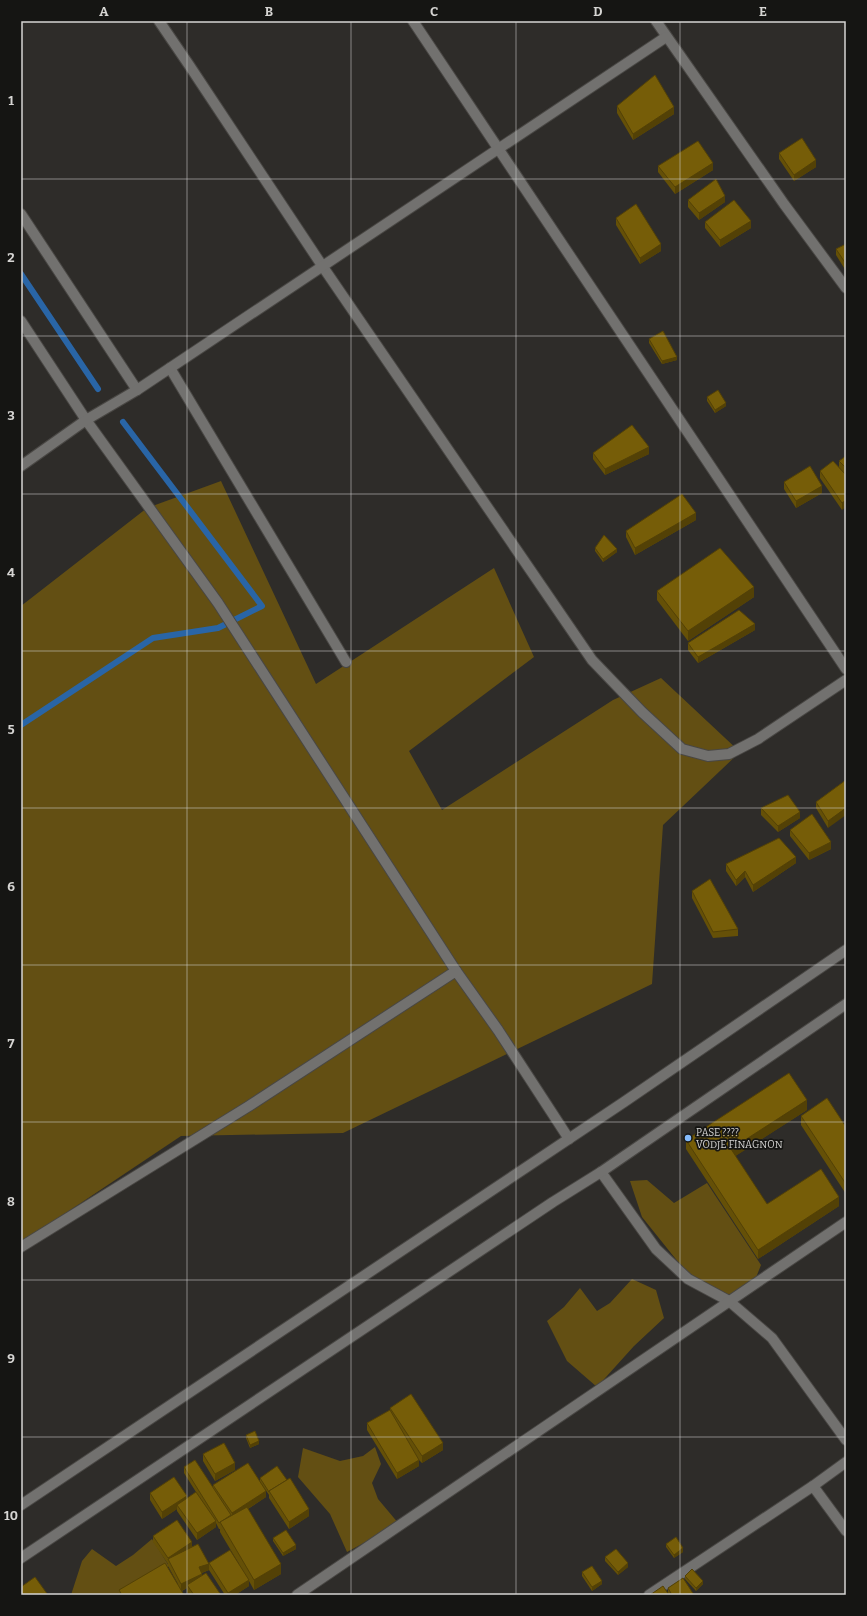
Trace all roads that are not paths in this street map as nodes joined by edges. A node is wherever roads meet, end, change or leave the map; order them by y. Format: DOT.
graph roads {
  1 [pos="159,21"];
  2 [pos="413,21"];
  3 [pos="656,21"];
  4 [pos="666,37"];
  5 [pos="499,150"];
  6 [pos="21,214"];
  7 [pos="323,266"];
  8 [pos="846,288"];
  9 [pos="21,321"];
  10 [pos="170,368"];
  11 [pos="137,390"];
  12 [pos="86,420"];
  13 [pos="21,466"];
  14 [pos="346,662"];
  15 [pos="846,669"];
  16 [pos="846,680"];
  17 [pos="846,950"];
  18 [pos="456,971"];
  19 [pos="846,1004"];
  20 [pos="569,1139"];
  21 [pos="601,1172"];
  22 [pos="846,1222"];
  23 [pos="21,1246"];
  24 [pos="729,1301"];
  25 [pos="846,1440"];
  26 [pos="846,1462"];
  27 [pos="813,1486"];
  28 [pos="21,1504"];
  29 [pos="846,1531"];
  30 [pos="21,1558"];
  31 [pos="297,1595"];
  32 [pos="649,1595"];
  1 -- 7 [label="street"];
  2 -- 5 [label="street"];
  3 -- 4 [label="street"];
  4 -- 5 [label="street"];
  4 -- 8 [label="street"];
  5 -- 7 [label="street"];
  5 -- 15 [label="street"];
  6 -- 11 [label="street"];
  7 -- 10 [label="street"];
  7 -- 16 [label="street"];
  9 -- 12 [label="street"];
  10 -- 11 [label="street"];
  10 -- 14 [label="street"];
  11 -- 12 [label="street"];
  12 -- 13 [label="street"];
  12 -- 18 [label="street"];
  17 -- 20 [label="street"];
  18 -- 20 [label="street"];
  18 -- 23 [label="street"];
  19 -- 21 [label="street"];
  20 -- 28 [label="street"];
  21 -- 24 [label="street"];
  21 -- 30 [label="street"];
  22 -- 24 [label="street"];
  24 -- 25 [label="street"];
  24 -- 31 [label="street"];
  26 -- 27 [label="street"];
  27 -- 29 [label="street"];
  27 -- 32 [label="street"];
}
